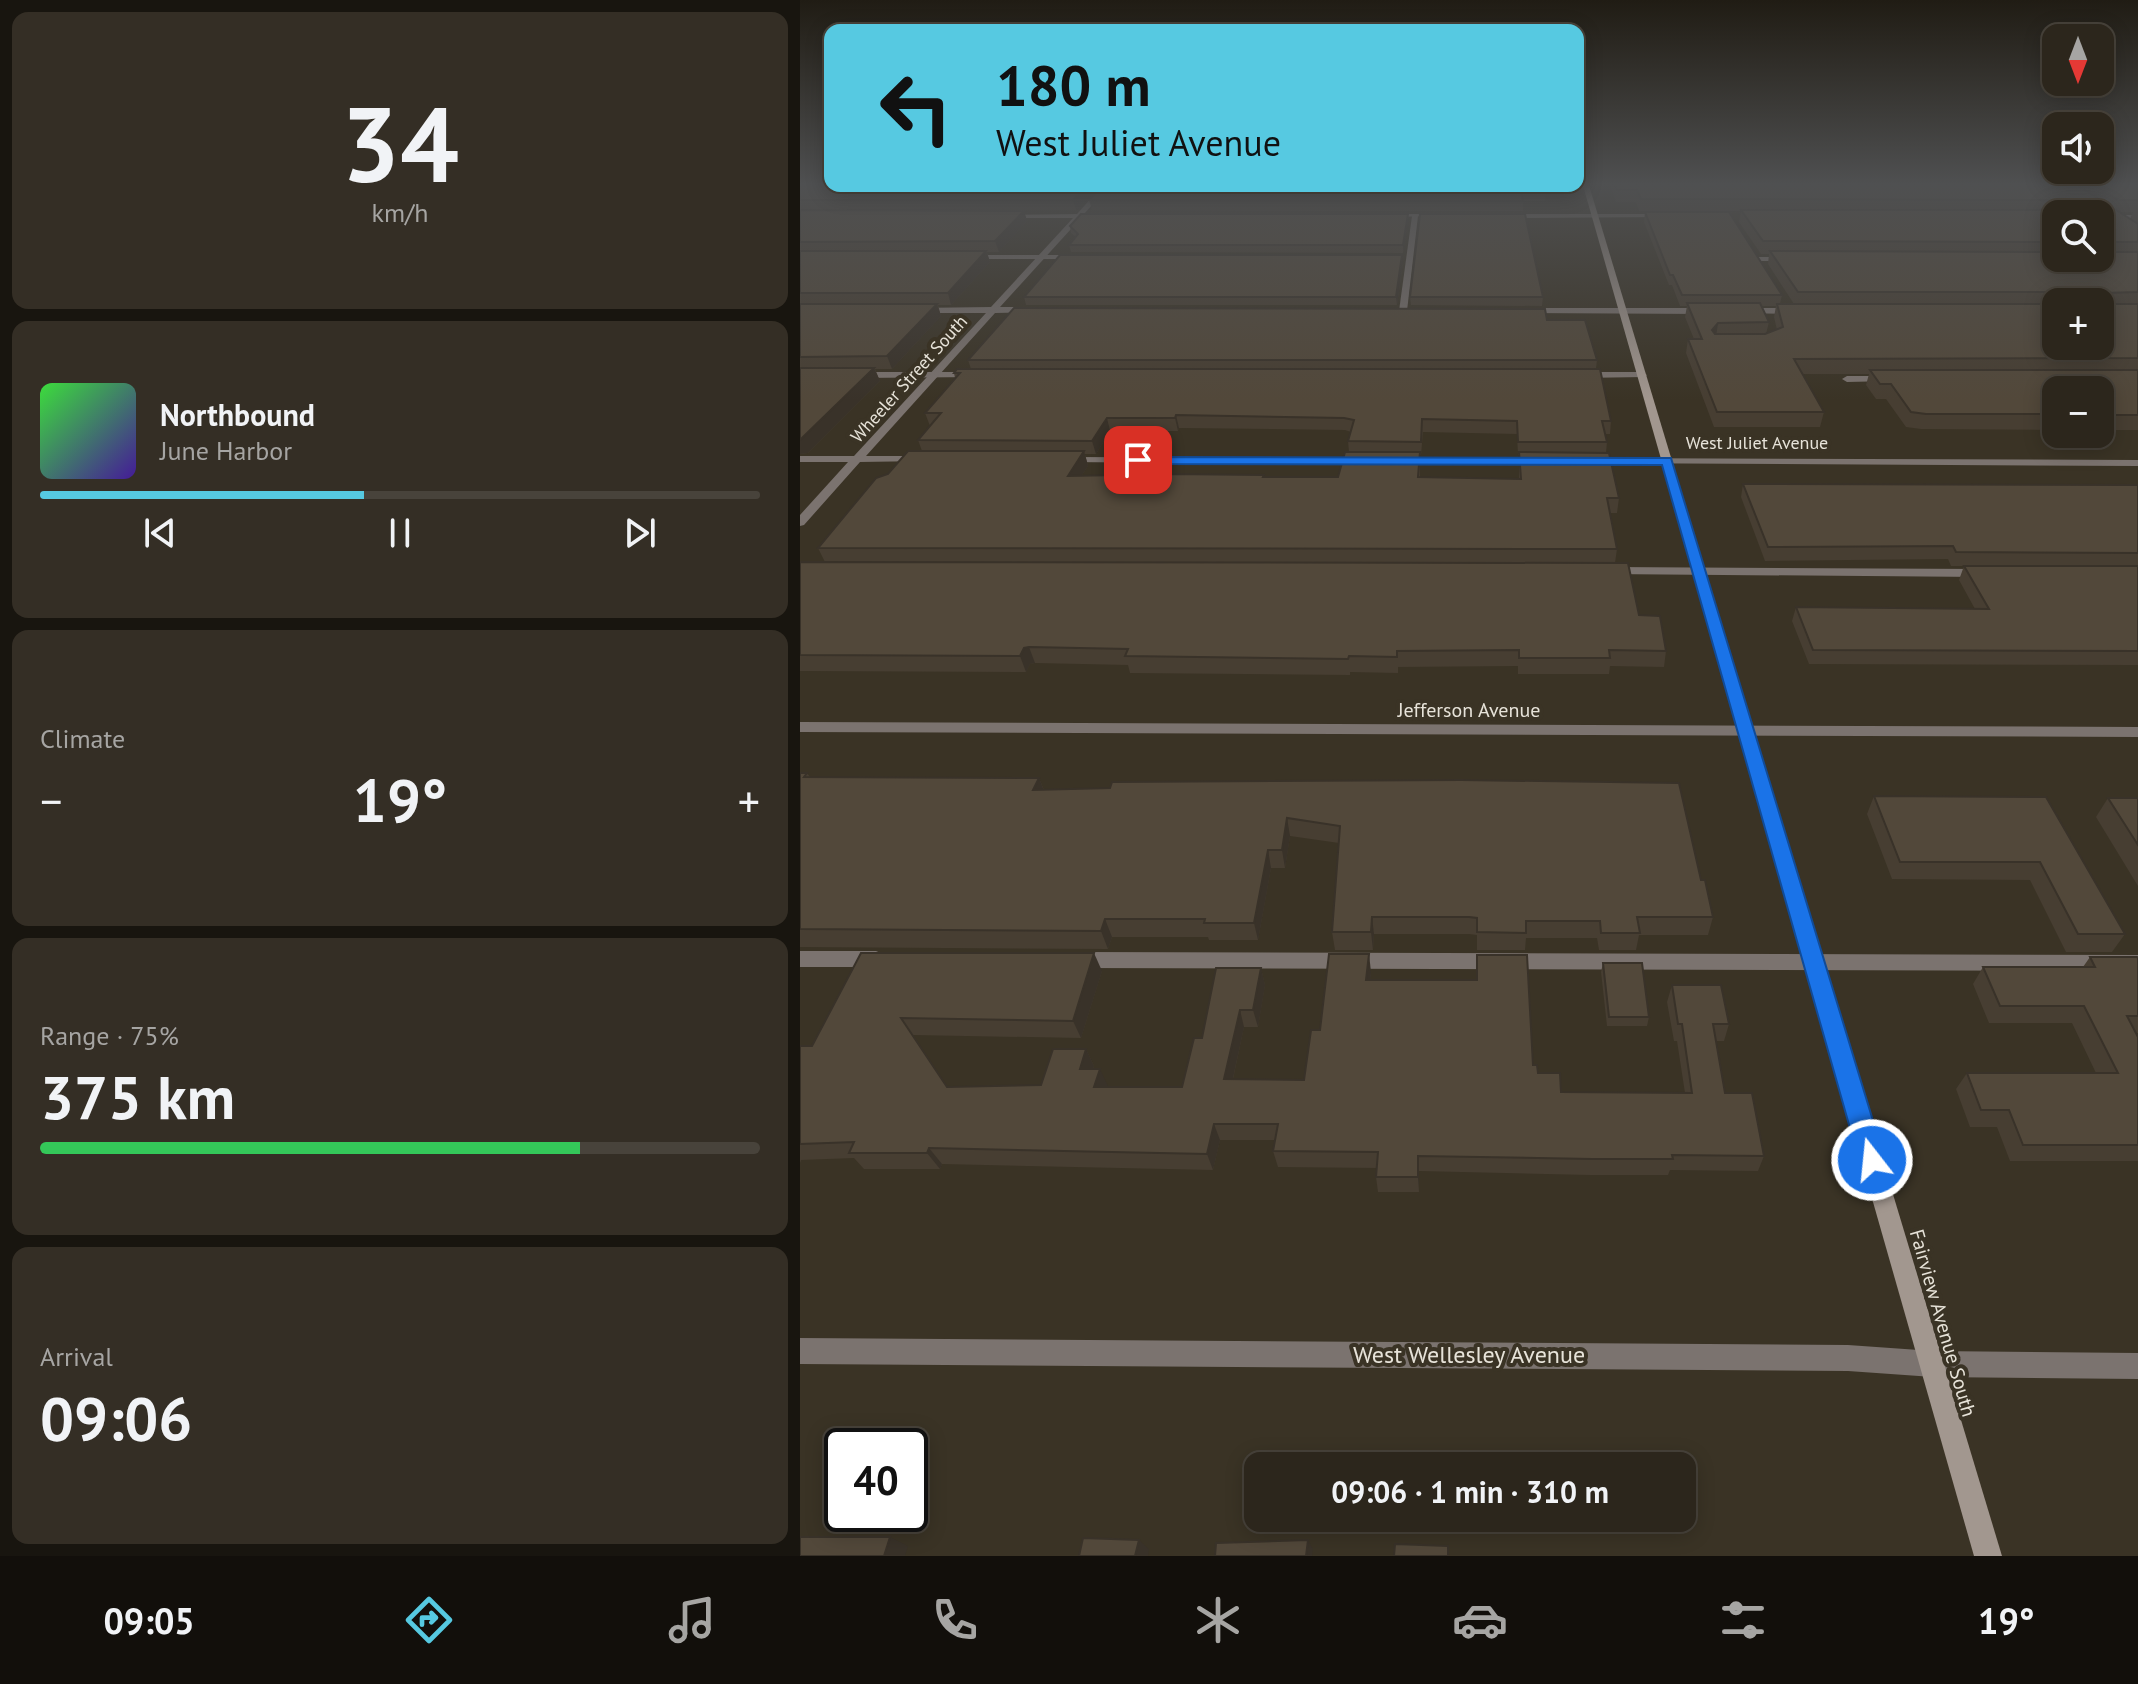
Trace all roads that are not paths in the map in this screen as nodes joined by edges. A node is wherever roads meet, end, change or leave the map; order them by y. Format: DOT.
graph roads {
  1 [pos="1043,255"];
  2 [pos="1409,255"];
  3 [pos="1607,255"];
  4 [pos="1753,255"];
  5 [pos="956,257"];
  6 [pos="1041,257"];
  7 [pos="1081,257"];
  8 [pos="1392,258"];
  9 [pos="1408,258"];
  10 [pos="1756,259"];
  11 [pos="1804,259"];
  12 [pos="1763,270"];
  13 [pos="907,310"];
  14 [pos="993,310"];
  15 [pos="1036,310"];
  16 [pos="1387,311"];
  17 [pos="1403,311"];
  18 [pos="1418,311"];
  19 [pos="1521,311"];
  20 [pos="1623,311"];
  21 [pos="1715,311"];
  22 [pos="1730,311"];
  23 [pos="1762,311"];
  24 [pos="1806,311"];
  25 [pos="1767,321"];
  26 [pos="846,375"];
  27 [pos="934,375"];
  28 [pos="980,375"];
  29 [pos="1562,375"];
  30 [pos="1642,375"];
  31 [pos="1847,379"];
  32 [pos="1893,379"];
  33 [pos="800,459"];
  34 [pos="857,459"];
  35 [pos="940,460"];
  36 [pos="1050,460"];
  37 [pos="1379,461"];
  38 [pos="1395,461"];
  39 [pos="1552,461"];
  40 [pos="1583,461"];
  41 [pos="1667,461"];
  42 [pos="2138,463"];
  43 [pos="800,522"];
  44 [pos="1594,571"];
  45 [pos="1699,572"];
  46 [pos="1996,573"];
  47 [pos="800,727"];
  48 [pos="1746,731"];
  49 [pos="2138,732"];
  50 [pos="800,959"];
  51 [pos="895,959"];
  52 [pos="1054,960"];
  53 [pos="1812,960"];
  54 [pos="2138,963"];
  55 [pos="800,1351"];
  56 [pos="1933,1364"];
  57 [pos="2138,1366"];
  58 [pos="1988,1556"];
  1 -- 6 [label="street, Wheeler Street South"];
  2 -- 9 [label="street"];
  3 -- 20 [label="street, Fairview Avenue South"];
  4 -- 10 [label="street"];
  5 -- 6 [label="street"];
  6 -- 7 [label="street"];
  6 -- 14 [label="street, Wheeler Street South"];
  8 -- 9 [label="street"];
  9 -- 17 [label="street"];
  10 -- 11 [label="street"];
  10 -- 12 [label="street"];
  13 -- 14 [label="street"];
  14 -- 15 [label="street"];
  14 -- 27 [label="street, Wheeler Street South"];
  16 -- 17 [label="street"];
  17 -- 18 [label="street"];
  19 -- 20 [label="street"];
  20 -- 21 [label="street"];
  20 -- 30 [label="street, Fairview Avenue South"];
  22 -- 23 [label="street"];
  23 -- 24 [label="street"];
  23 -- 25 [label="street"];
  26 -- 27 [label="street"];
  27 -- 28 [label="street"];
  27 -- 34 [label="street, Wheeler Street South"];
  29 -- 30 [label="street"];
  30 -- 41 [label="street, Fairview Avenue South"];
  31 -- 32 [label="street"];
  33 -- 34 [label="street"];
  34 -- 35 [label="street"];
  34 -- 43 [label="street, Wheeler Street South"];
  36 -- 37 [label="street"];
  38 -- 39 [label="street"];
  40 -- 41 [label="street, West Juliet Avenue"];
  41 -- 42 [label="street, West Juliet Avenue"];
  41 -- 45 [label="street, Fairview Avenue South"];
  44 -- 45 [label="street"];
  45 -- 46 [label="street"];
  45 -- 48 [label="street, Fairview Avenue South"];
  47 -- 48 [label="street, Jefferson Avenue"];
  48 -- 49 [label="street, Jefferson Avenue"];
  48 -- 53 [label="street, Fairview Avenue South"];
  50 -- 51 [label="street"];
  52 -- 53 [label="street"];
  53 -- 54 [label="street"];
  53 -- 56 [label="street, Fairview Avenue South"];
  55 -- 56 [label="street, West Wellesley Avenue"];
  56 -- 57 [label="street, West Wellesley Avenue"];
  56 -- 58 [label="street, Fairview Avenue South"];
}
